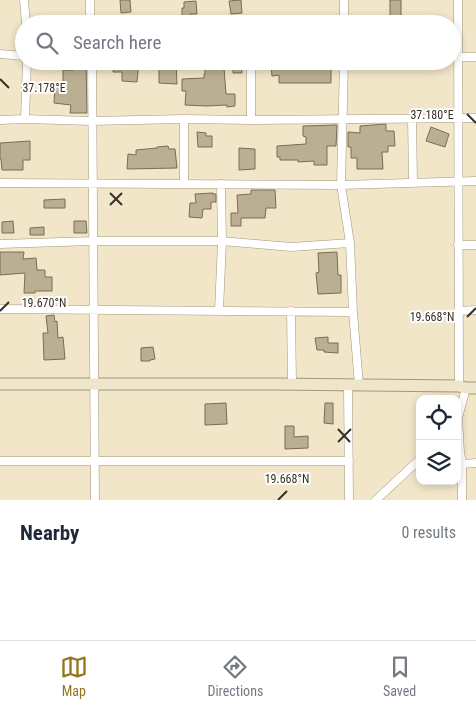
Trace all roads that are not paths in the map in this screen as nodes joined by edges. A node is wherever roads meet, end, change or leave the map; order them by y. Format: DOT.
graph roads {
  1 [pos="24,0"];
  2 [pos="90,0"];
  3 [pos="344,0"];
  4 [pos="458,0"];
  5 [pos="25,15"];
  6 [pos="90,15"];
  7 [pos="344,15"];
  8 [pos="457,15"];
  9 [pos="0,54"];
  10 [pos="15,55"];
  11 [pos="461,57"];
  12 [pos="476,57"];
  13 [pos="27,70"];
  14 [pos="92,70"];
  15 [pos="251,70"];
  16 [pos="344,70"];
  17 [pos="456,70"];
  18 [pos="458,118"];
  19 [pos="476,118"];
  20 [pos="25,119"];
  21 [pos="184,119"];
  22 [pos="412,119"];
  23 [pos="0,120"];
  24 [pos="251,120"];
  25 [pos="342,120"];
  26 [pos="91,121"];
  27 [pos="476,181"];
  28 [pos="0,182"];
  29 [pos="413,182"];
  30 [pos="458,182"];
  31 [pos="92,183"];
  32 [pos="184,184"];
  33 [pos="221,184"];
  34 [pos="341,185"];
  35 [pos="93,241"];
  36 [pos="222,241"];
  37 [pos="350,243"];
  38 [pos="0,244"];
  39 [pos="458,245"];
  40 [pos="476,245"];
  41 [pos="0,309"];
  42 [pos="93,310"];
  43 [pos="476,310"];
  44 [pos="219,311"];
  45 [pos="291,311"];
  46 [pos="458,311"];
  47 [pos="353,312"];
  48 [pos="0,384"];
  49 [pos="94,384"];
  50 [pos="292,384"];
  51 [pos="354,385"];
  52 [pos="467,388"];
  53 [pos="461,408"];
  54 [pos="459,440"];
  55 [pos="0,461"];
  56 [pos="94,461"];
  57 [pos="349,461"];
  58 [pos="416,463"];
  59 [pos="462,464"];
  60 [pos="476,464"];
  61 [pos="94,500"];
  62 [pos="349,500"];
  63 [pos="376,500"];
  64 [pos="462,500"];
  1 -- 5 [label="street"];
  2 -- 6 [label="street"];
  3 -- 7 [label="street"];
  4 -- 8 [label="street"];
  9 -- 10 [label="street"];
  11 -- 12 [label="street"];
  13 -- 20 [label="street"];
  14 -- 26 [label="street"];
  15 -- 24 [label="street"];
  16 -- 25 [label="street"];
  17 -- 18 [label="street"];
  18 -- 19 [label="street"];
  18 -- 22 [label="street"];
  18 -- 30 [label="street"];
  20 -- 23 [label="street"];
  20 -- 26 [label="street"];
  21 -- 24 [label="street"];
  21 -- 26 [label="street"];
  21 -- 32 [label="street"];
  22 -- 25 [label="street"];
  22 -- 29 [label="street"];
  24 -- 25 [label="street"];
  25 -- 34 [label="street"];
  26 -- 31 [label="street"];
  27 -- 30 [label="street"];
  28 -- 31 [label="street"];
  29 -- 30 [label="street"];
  29 -- 34 [label="street"];
  30 -- 39 [label="street"];
  31 -- 32 [label="street"];
  31 -- 35 [label="street"];
  32 -- 33 [label="street"];
  33 -- 34 [label="street"];
  33 -- 36 [label="street"];
  34 -- 37 [label="street"];
  35 -- 36 [label="street"];
  35 -- 38 [label="street"];
  35 -- 42 [label="street"];
  36 -- 37 [label="street"];
  36 -- 44 [label="street"];
  37 -- 47 [label="street"];
  39 -- 40 [label="street"];
  39 -- 46 [label="street"];
  41 -- 42 [label="street"];
  42 -- 44 [label="street"];
  42 -- 49 [label="street"];
  43 -- 46 [label="street"];
  44 -- 45 [label="street"];
  45 -- 47 [label="street"];
  45 -- 50 [label="street"];
  46 -- 52 [label="street"];
  47 -- 51 [label="street"];
  48 -- 49 [label="street"];
  49 -- 50 [label="street"];
  49 -- 56 [label="street"];
  50 -- 51 [label="street"];
  51 -- 52 [label="street"];
  51 -- 57 [label="street"];
  52 -- 53 [label="street"];
  54 -- 59 [label="street"];
  55 -- 56 [label="street"];
  56 -- 57 [label="street"];
  56 -- 61 [label="street"];
  57 -- 62 [label="street"];
  58 -- 63 [label="street"];
  59 -- 60 [label="street"];
  59 -- 64 [label="street"];
}
